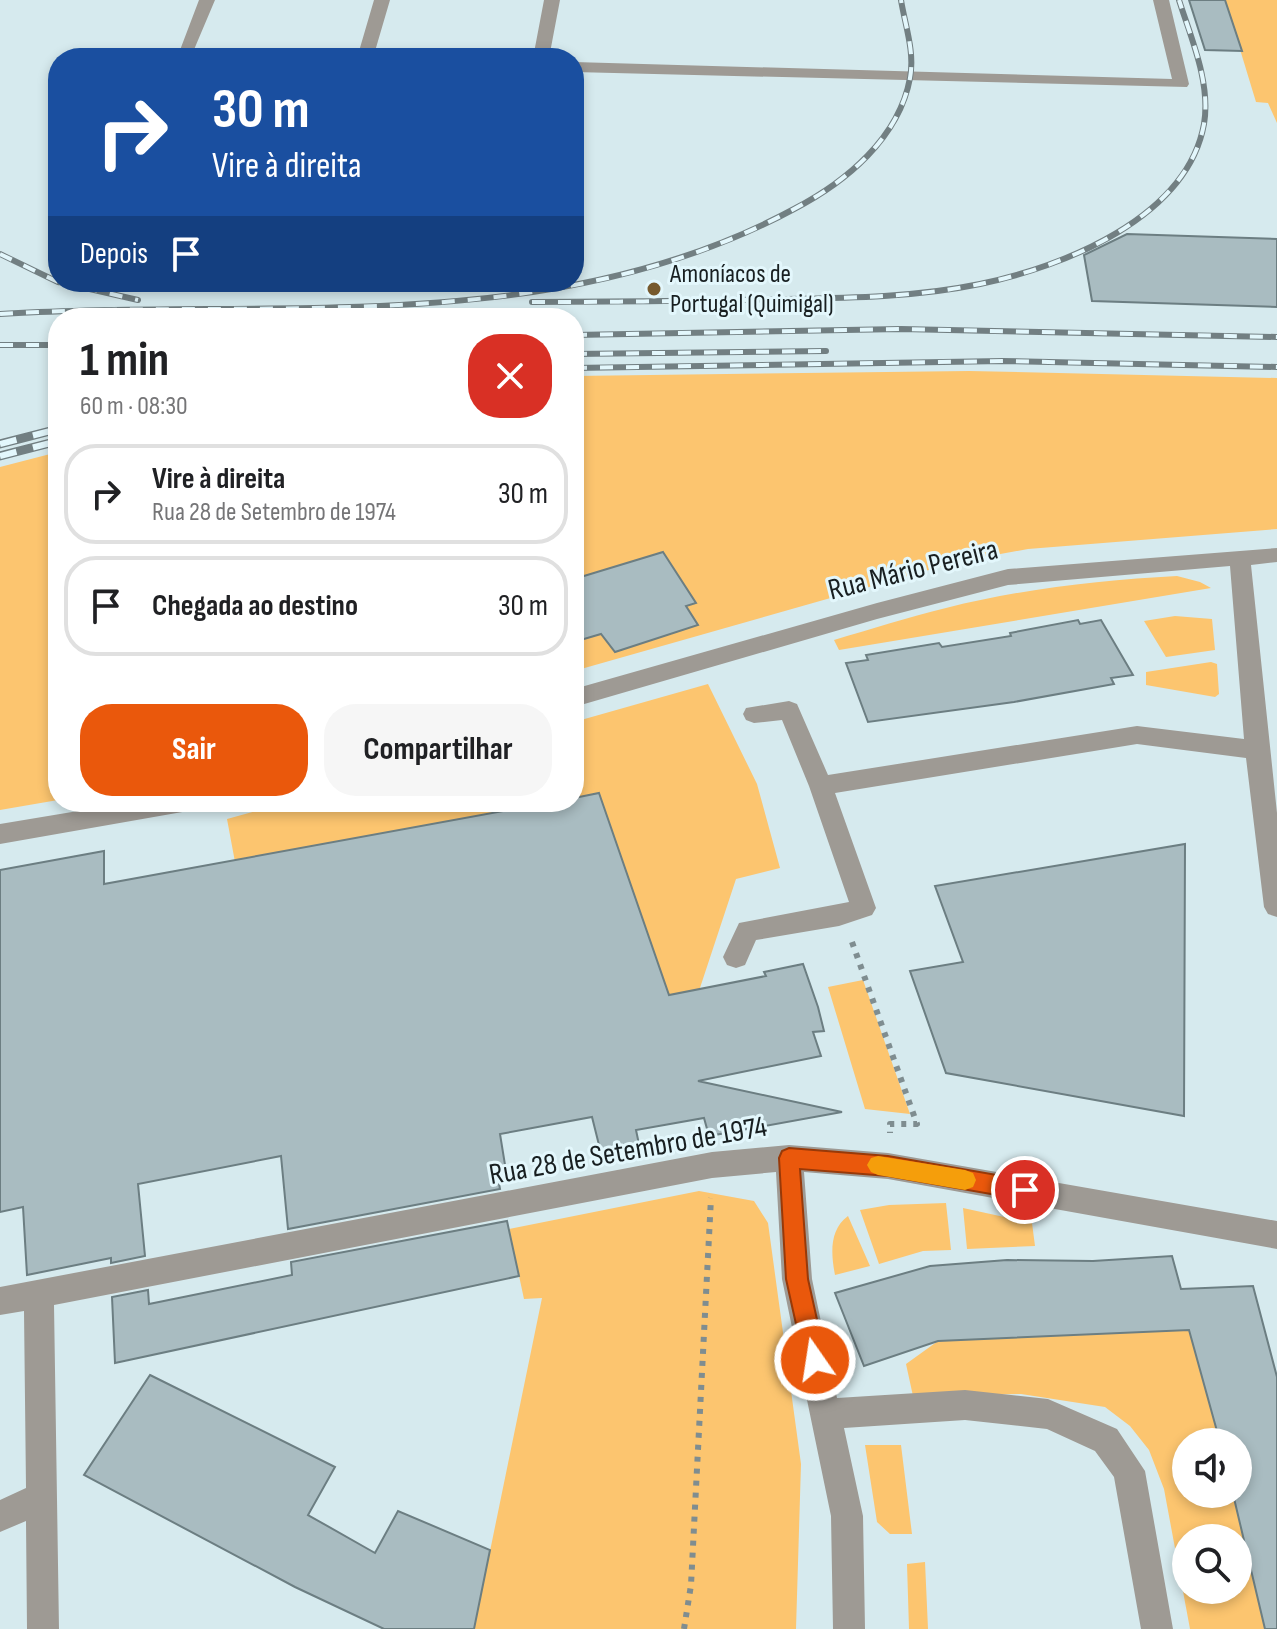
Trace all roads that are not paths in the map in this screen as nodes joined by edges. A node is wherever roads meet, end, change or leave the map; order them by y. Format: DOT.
graph roads {
  1 [pos="207,0"];
  2 [pos="382,0"];
  3 [pos="552,0"];
  4 [pos="1161,0"];
  5 [pos="186,48"];
  6 [pos="368,48"];
  7 [pos="543,48"];
  8 [pos="584,67"];
  9 [pos="1277,555"];
  10 [pos="1240,557"];
  11 [pos="584,695"];
  12 [pos="754,714"];
  13 [pos="1257,750"];
  14 [pos="821,786"];
  15 [pos="129,812"];
  16 [pos="0,834"];
  17 [pos="1277,907"];
  18 [pos="736,957"];
  19 [pos="789,1158"];
  20 [pos="1277,1235"];
  21 [pos="39,1293"];
  22 [pos="0,1301"];
  23 [pos="827,1414"];
  24 [pos="42,1497"];
  25 [pos="0,1516"];
  26 [pos="43,1629"];
  27 [pos="849,1629"];
  28 [pos="1157,1629"];
  1 -- 5 [label="street"];
  2 -- 6 [label="street"];
  3 -- 7 [label="street"];
  4 -- 8 [label="street"];
  9 -- 10 [label="street, Rua Mário Pereira"];
  10 -- 11 [label="street, Rua Mário Pereira"];
  10 -- 13 [label="street"];
  12 -- 14 [label="street"];
  13 -- 14 [label="street"];
  13 -- 17 [label="street"];
  14 -- 18 [label="street"];
  15 -- 16 [label="street"];
  19 -- 20 [label="street, Rua 28 de Setembro de 1974"];
  19 -- 21 [label="street, Rua 28 de Setembro de 1974"];
  19 -- 23 [label="street"];
  21 -- 22 [label="street, Rua 28 de Setembro de 1974"];
  21 -- 24 [label="street"];
  23 -- 27 [label="street"];
  23 -- 28 [label="street"];
  24 -- 25 [label="street"];
  24 -- 26 [label="street"];
}
